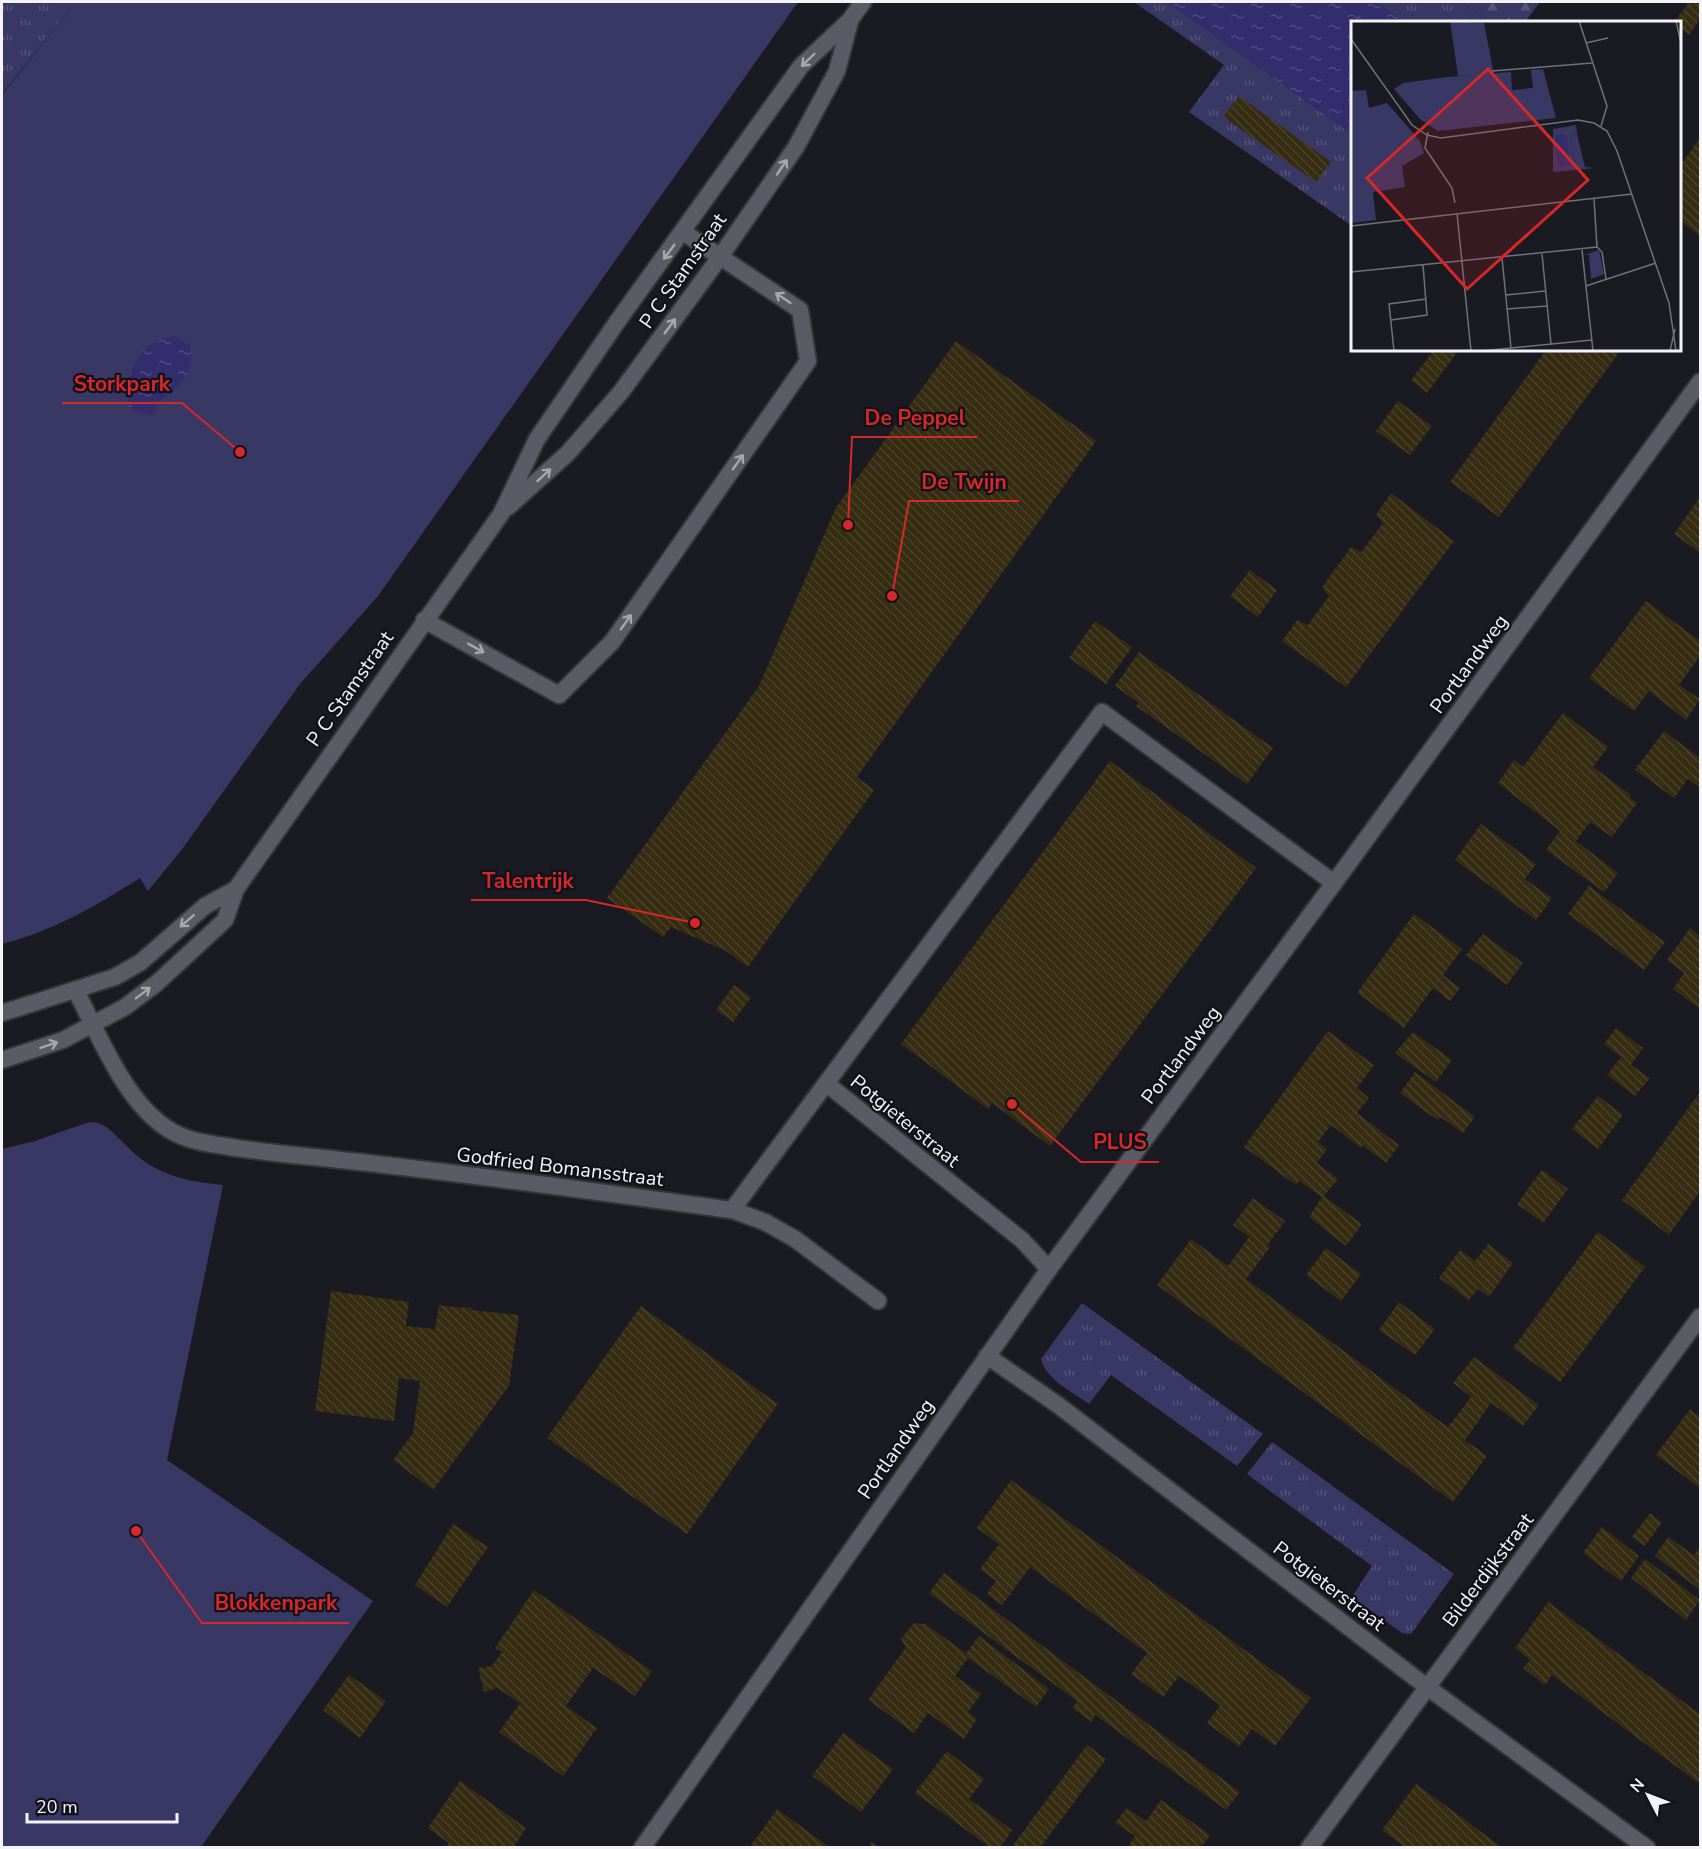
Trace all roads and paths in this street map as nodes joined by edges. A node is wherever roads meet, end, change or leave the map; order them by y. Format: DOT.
graph roads {
  1 [pos="863,2"];
  2 [pos="850,20"];
  3 [pos="683,232"];
  4 [pos="720,256"];
  5 [pos="1701,382"];
  6 [pos="501,514"];
  7 [pos="424,620"];
  8 [pos="1334,883"];
  9 [pos="236,889"];
  10 [pos="76,991"];
  11 [pos="2,1013"];
  12 [pos="94,1024"];
  13 [pos="2,1060"];
  14 [pos="827,1084"];
  15 [pos="732,1210"];
  16 [pos="1049,1269"];
  17 [pos="878,1301"];
  18 [pos="1701,1317"];
  19 [pos="987,1356"];
  20 [pos="1427,1687"];
  21 [pos="642,1848"];
  22 [pos="1309,1848"];
  23 [pos="1647,1848"];
  1 -- 2 [label="street, P C Stamstraat"];
  2 -- 3 [label="street, P C Stamstraat, one-way"];
  4 -- 2 [label="street, P C Stamstraat, one-way"];
  3 -- 4 [label="street"];
  3 -- 6 [label="street, P C Stamstraat, one-way"];
  6 -- 4 [label="street, P C Stamstraat, one-way"];
  7 -- 4 [label="street, one-way"];
  5 -- 8 [label="street, Portlandweg"];
  6 -- 7 [label="street, P C Stamstraat"];
  7 -- 9 [label="street, P C Stamstraat"];
  8 -- 14 [label="street"];
  8 -- 16 [label="street, Portlandweg"];
  9 -- 10 [label="street, P C Stamstraat, one-way"];
  12 -- 9 [label="street, P C Stamstraat, one-way"];
  10 -- 11 [label="street"];
  10 -- 12 [label="street"];
  13 -- 12 [label="street, one-way"];
  12 -- 15 [label="street, Godfried Bomansstraat"];
  14 -- 15 [label="street, Potgieterstraat"];
  14 -- 16 [label="street, Potgieterstraat"];
  15 -- 17 [label="street, Godfried Bomansstraat"];
  16 -- 19 [label="street, Portlandweg"];
  18 -- 20 [label="street, Bilderdijkstraat"];
  19 -- 20 [label="street, Potgieterstraat"];
  19 -- 21 [label="street, Portlandweg"];
  20 -- 22 [label="street, Bilderdijkstraat"];
  20 -- 23 [label="street, Potgieterstraat"];
}
